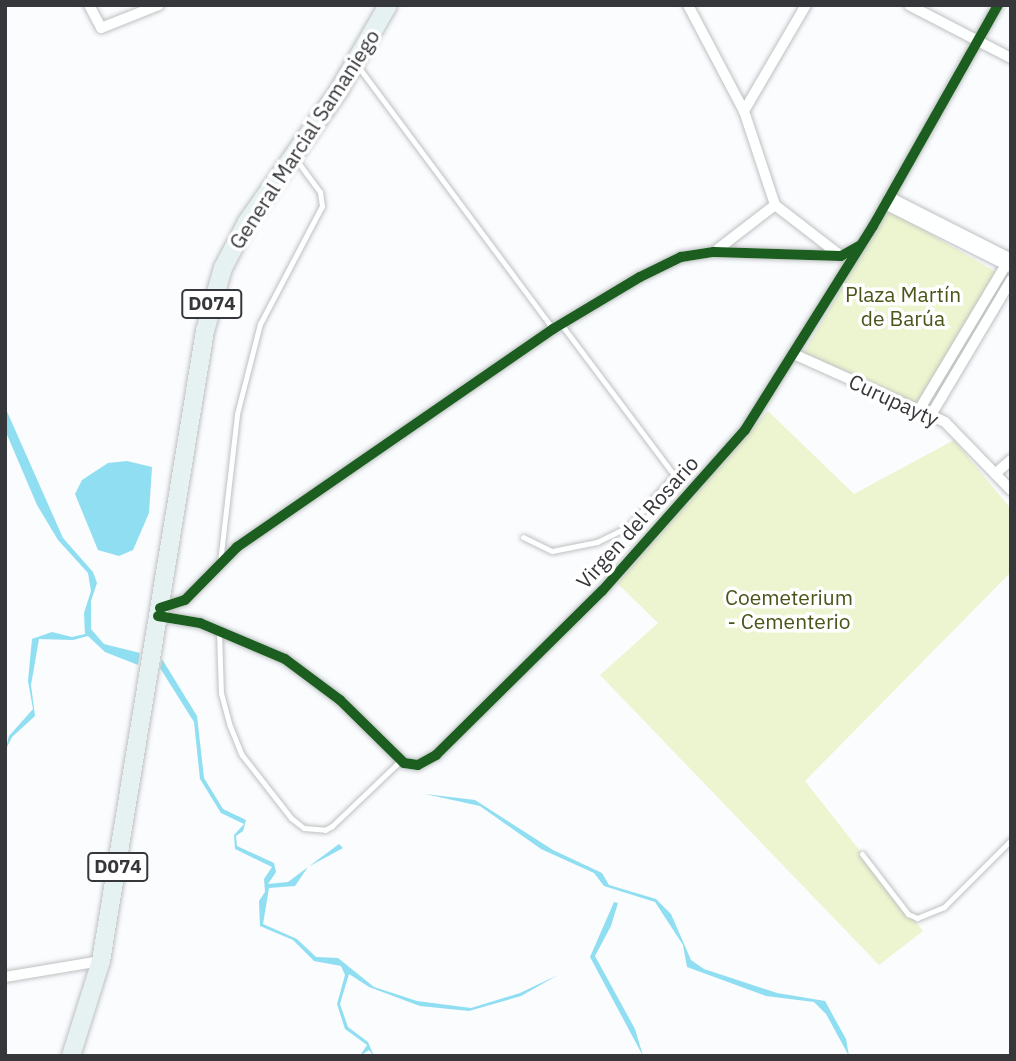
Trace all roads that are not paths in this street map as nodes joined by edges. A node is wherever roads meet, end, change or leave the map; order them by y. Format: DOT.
graph roads {
  1 [pos="89,5"];
  2 [pos="159,5"];
  3 [pos="388,5"];
  4 [pos="688,5"];
  5 [pos="806,5"];
  6 [pos="909,5"];
  7 [pos="998,5"];
  8 [pos="976,41"];
  9 [pos="1011,58"];
  10 [pos="356,62"];
  11 [pos="744,111"];
  12 [pos="293,156"];
  13 [pos="887,200"];
  14 [pos="775,205"];
  15 [pos="859,246"];
  16 [pos="714,252"];
  17 [pos="841,257"];
  18 [pos="1009,261"];
  19 [pos="1011,280"];
  20 [pos="557,327"];
  21 [pos="796,355"];
  22 [pos="919,410"];
  23 [pos="931,415"];
  24 [pos="1011,460"];
  25 [pos="996,472"];
  26 [pos="1011,489"];
  27 [pos="523,537"];
  28 [pos="220,562"];
  29 [pos="159,612"];
  30 [pos="219,631"];
  31 [pos="401,760"];
  32 [pos="1011,840"];
  33 [pos="862,853"];
  34 [pos="101,961"];
  35 [pos="5,977"];
  36 [pos="71,1056"];
  1 -- 2 [label="street"];
  3 -- 10 [label="main road, General Marcial Samaniego / D074"];
  4 -- 11 [label="street"];
  5 -- 11 [label="street"];
  6 -- 8 [label="street"];
  7 -- 8 [label="street, Virgen del Rosario"];
  8 -- 9 [label="street"];
  8 -- 13 [label="street, Virgen del Rosario"];
  10 -- 12 [label="main road, General Marcial Samaniego / D074"];
  10 -- 20 [label="lane"];
  11 -- 14 [label="street"];
  12 -- 28 [label="lane"];
  12 -- 29 [label="main road, General Marcial Samaniego / D074"];
  13 -- 15 [label="street, Virgen del Rosario"];
  13 -- 18 [label="street"];
  14 -- 16 [label="street"];
  14 -- 17 [label="street"];
  15 -- 17 [label="street"];
  15 -- 21 [label="street, Virgen del Rosario"];
  16 -- 17 [label="street"];
  16 -- 20 [label="street"];
  18 -- 22 [label="street"];
  19 -- 23 [label="street"];
  20 -- 27 [label="lane"];
  20 -- 28 [label="street"];
  21 -- 22 [label="street, Curupayty"];
  21 -- 31 [label="street, Virgen del Rosario"];
  22 -- 23 [label="street, Curupayty"];
  23 -- 25 [label="street, Curupayty"];
  24 -- 25 [label="street"];
  25 -- 26 [label="street, Curupayty"];
  28 -- 29 [label="street"];
  29 -- 30 [label="street"];
  29 -- 34 [label="main road, General Marcial Samaniego / D074"];
  30 -- 31 [label="street"];
  30 -- 31 [label="lane"];
  32 -- 33 [label="lane"];
  34 -- 35 [label="street"];
  34 -- 36 [label="main road, General Marcial Samaniego / D074"];
}
